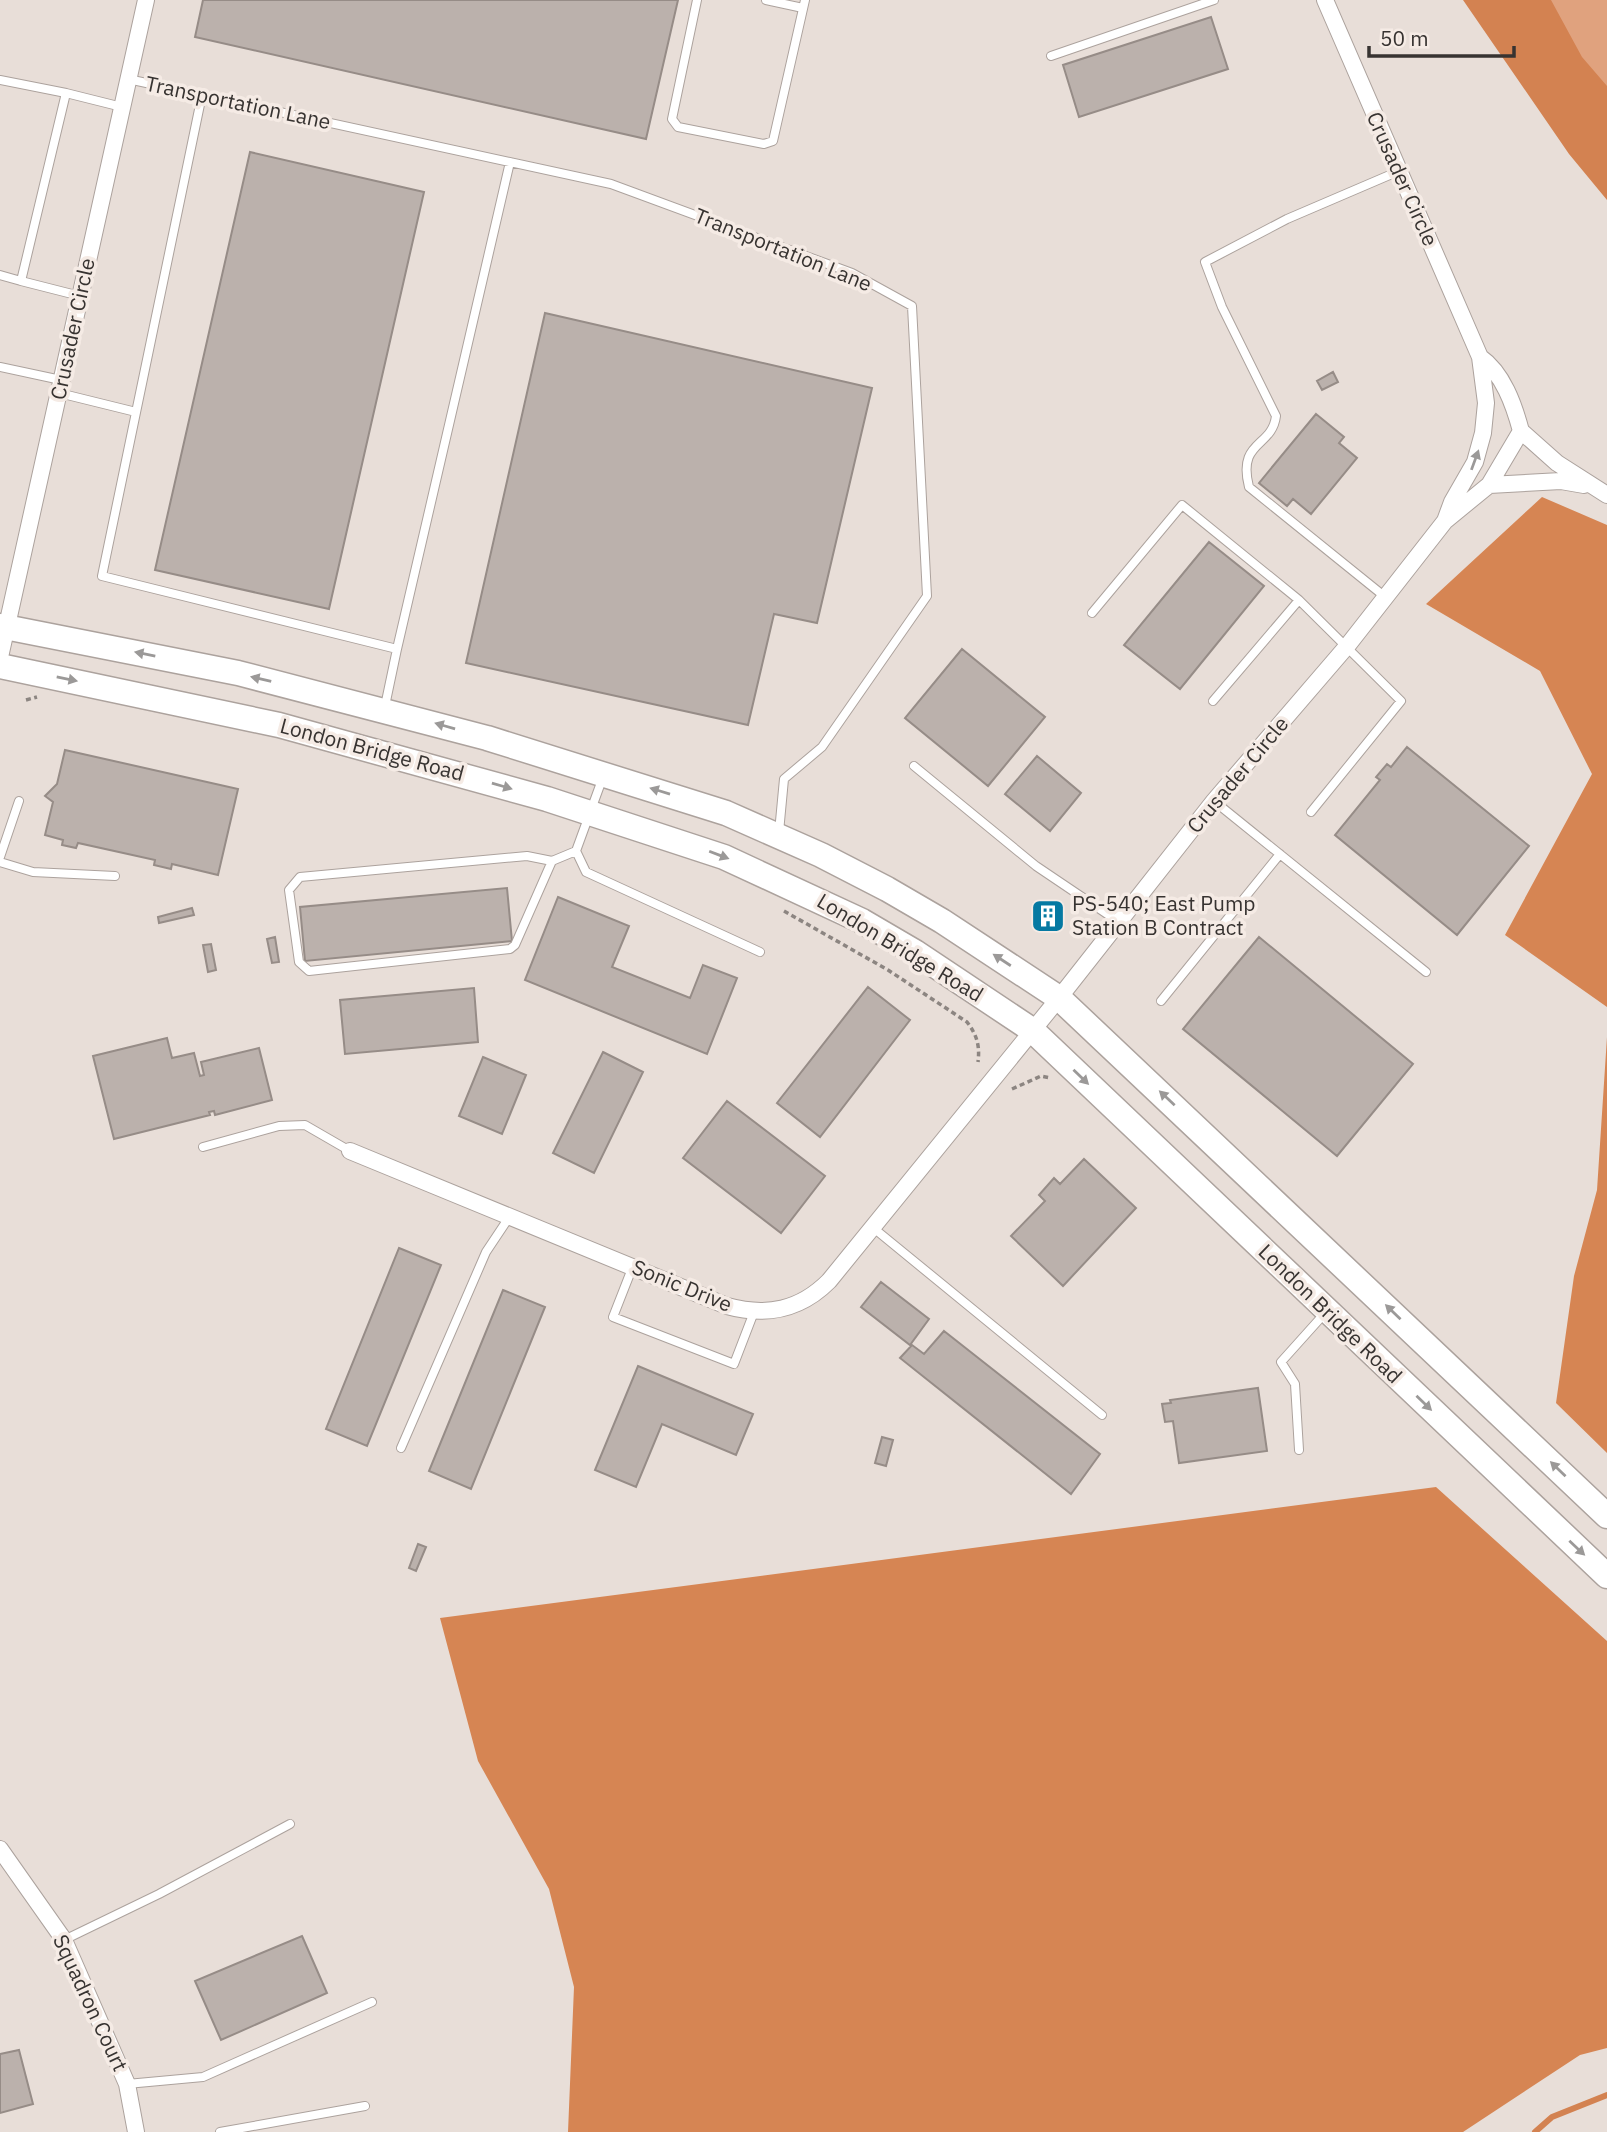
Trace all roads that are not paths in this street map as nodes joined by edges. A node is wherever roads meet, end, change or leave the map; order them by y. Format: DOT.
graph roads {
  1 [pos="146,0"];
  2 [pos="697,0"];
  3 [pos="766,0"];
  4 [pos="1214,0"];
  5 [pos="1325,0"];
  6 [pos="804,4"];
  7 [pos="1051,56"];
  8 [pos="128,79"];
  9 [pos="0,80"];
  10 [pos="66,93"];
  11 [pos="202,94"];
  12 [pos="122,107"];
  13 [pos="510,162"];
  14 [pos="1399,171"];
  15 [pos="0,275"];
  16 [pos="21,281"];
  17 [pos="80,296"];
  18 [pos="1480,357"];
  19 [pos="0,367"];
  20 [pos="60,387"];
  21 [pos="136,412"];
  22 [pos="1521,431"];
  23 [pos="1489,485"];
  24 [pos="1587,485"];
  25 [pos="1607,495"];
  26 [pos="1445,521"];
  27 [pos="1384,596"];
  28 [pos="1299,600"];
  29 [pos="1092,613"];
  30 [pos="4,627"];
  31 [pos="1348,645"];
  32 [pos="397,649"];
  33 [pos="0,657"];
  34 [pos="0,666"];
  35 [pos="1213,701"];
  36 [pos="384,709"];
  37 [pos="914,766"];
  38 [pos="604,774"];
  39 [pos="19,801"];
  40 [pos="1214,801"];
  41 [pos="592,812"];
  42 [pos="1311,812"];
  43 [pos="779,836"];
  44 [pos="576,851"];
  45 [pos="1280,854"];
  46 [pos="0,860"];
  47 [pos="552,861"];
  48 [pos="115,876"];
  49 [pos="1119,922"];
  50 [pos="760,952"];
  51 [pos="1426,972"];
  52 [pos="1059,998"];
  53 [pos="1161,1001"];
  54 [pos="1032,1030"];
  55 [pos="203,1147"];
  56 [pos="350,1152"];
  57 [pos="510,1216"];
  58 [pos="872,1226"];
  59 [pos="633,1266"];
  60 [pos="1327,1311"];
  61 [pos="754,1312"];
  62 [pos="1102,1415"];
  63 [pos="401,1448"];
  64 [pos="1299,1450"];
  65 [pos="1607,1516"];
  66 [pos="1607,1576"];
  67 [pos="290,1824"];
  68 [pos="0,1849"];
  69 [pos="64,1940"];
  70 [pos="372,2002"];
  71 [pos="127,2084"];
  72 [pos="365,2106"];
  73 [pos="136,2132"];
  74 [pos="220,2132"];
  1 -- 8 [label="street, Crusader Circle"];
  2 -- 6 [label="lane"];
  3 -- 6 [label="lane"];
  4 -- 7 [label="lane"];
  5 -- 14 [label="street, Crusader Circle"];
  8 -- 11 [label="lane, Transportation Lane"];
  8 -- 12 [label="street, Crusader Circle"];
  9 -- 10 [label="lane"];
  10 -- 12 [label="lane"];
  10 -- 16 [label="lane"];
  11 -- 13 [label="lane, Transportation Lane"];
  11 -- 21 [label="lane"];
  12 -- 17 [label="street, Crusader Circle"];
  13 -- 32 [label="lane"];
  13 -- 43 [label="lane, Transportation Lane"];
  14 -- 18 [label="street, Crusader Circle"];
  14 -- 27 [label="lane"];
  15 -- 16 [label="lane"];
  16 -- 17 [label="lane"];
  17 -- 20 [label="street, Crusader Circle"];
  18 -- 22 [label="street, Crusader Circle"];
  26 -- 18 [label="street, Crusader Circle, one-way"];
  19 -- 20 [label="lane"];
  20 -- 21 [label="lane"];
  20 -- 30 [label="street, Crusader Circle"];
  21 -- 32 [label="lane"];
  22 -- 23 [label="street, Crusader Circle"];
  22 -- 24 [label="street"];
  23 -- 24 [label="street"];
  23 -- 26 [label="street, Crusader Circle"];
  24 -- 25 [label="street"];
  26 -- 27 [label="street, Crusader Circle"];
  27 -- 31 [label="street, Crusader Circle"];
  28 -- 29 [label="lane"];
  28 -- 31 [label="lane"];
  28 -- 35 [label="lane"];
  30 -- 33 [label="street, Crusader Circle"];
  36 -- 30 [label="main road, London Bridge Road, one-way"];
  31 -- 40 [label="street, Crusader Circle"];
  31 -- 42 [label="lane"];
  32 -- 36 [label="lane"];
  34 -- 41 [label="main road, London Bridge Road, one-way"];
  38 -- 36 [label="main road, London Bridge Road, one-way"];
  37 -- 49 [label="lane"];
  38 -- 41 [label="lane"];
  43 -- 38 [label="main road, London Bridge Road, one-way"];
  39 -- 46 [label="lane"];
  40 -- 45 [label="lane"];
  40 -- 49 [label="street, Crusader Circle"];
  41 -- 44 [label="lane"];
  41 -- 54 [label="main road, London Bridge Road, one-way"];
  52 -- 43 [label="main road, London Bridge Road, one-way"];
  44 -- 47 [label="lane"];
  44 -- 50 [label="lane"];
  45 -- 51 [label="lane"];
  45 -- 53 [label="lane"];
  46 -- 48 [label="lane"];
  47 -- 47 [label="lane"];
  49 -- 52 [label="street, Crusader Circle"];
  52 -- 54 [label="street, Crusader Circle"];
  65 -- 52 [label="main road, London Bridge Road, one-way"];
  54 -- 58 [label="street, Sonic Drive"];
  54 -- 60 [label="main road, London Bridge Road, one-way"];
  55 -- 56 [label="lane"];
  56 -- 57 [label="street, Sonic Drive"];
  57 -- 59 [label="street, Sonic Drive"];
  57 -- 63 [label="lane"];
  58 -- 61 [label="street, Sonic Drive"];
  58 -- 62 [label="lane"];
  59 -- 61 [label="street, Sonic Drive"];
  59 -- 61 [label="lane"];
  60 -- 64 [label="lane"];
  60 -- 66 [label="main road, London Bridge Road, one-way"];
  67 -- 69 [label="lane"];
  68 -- 69 [label="street, Squadron Court"];
  69 -- 71 [label="street, Squadron Court"];
  70 -- 71 [label="lane"];
  71 -- 73 [label="street, Squadron Court"];
  72 -- 74 [label="lane"];
}
